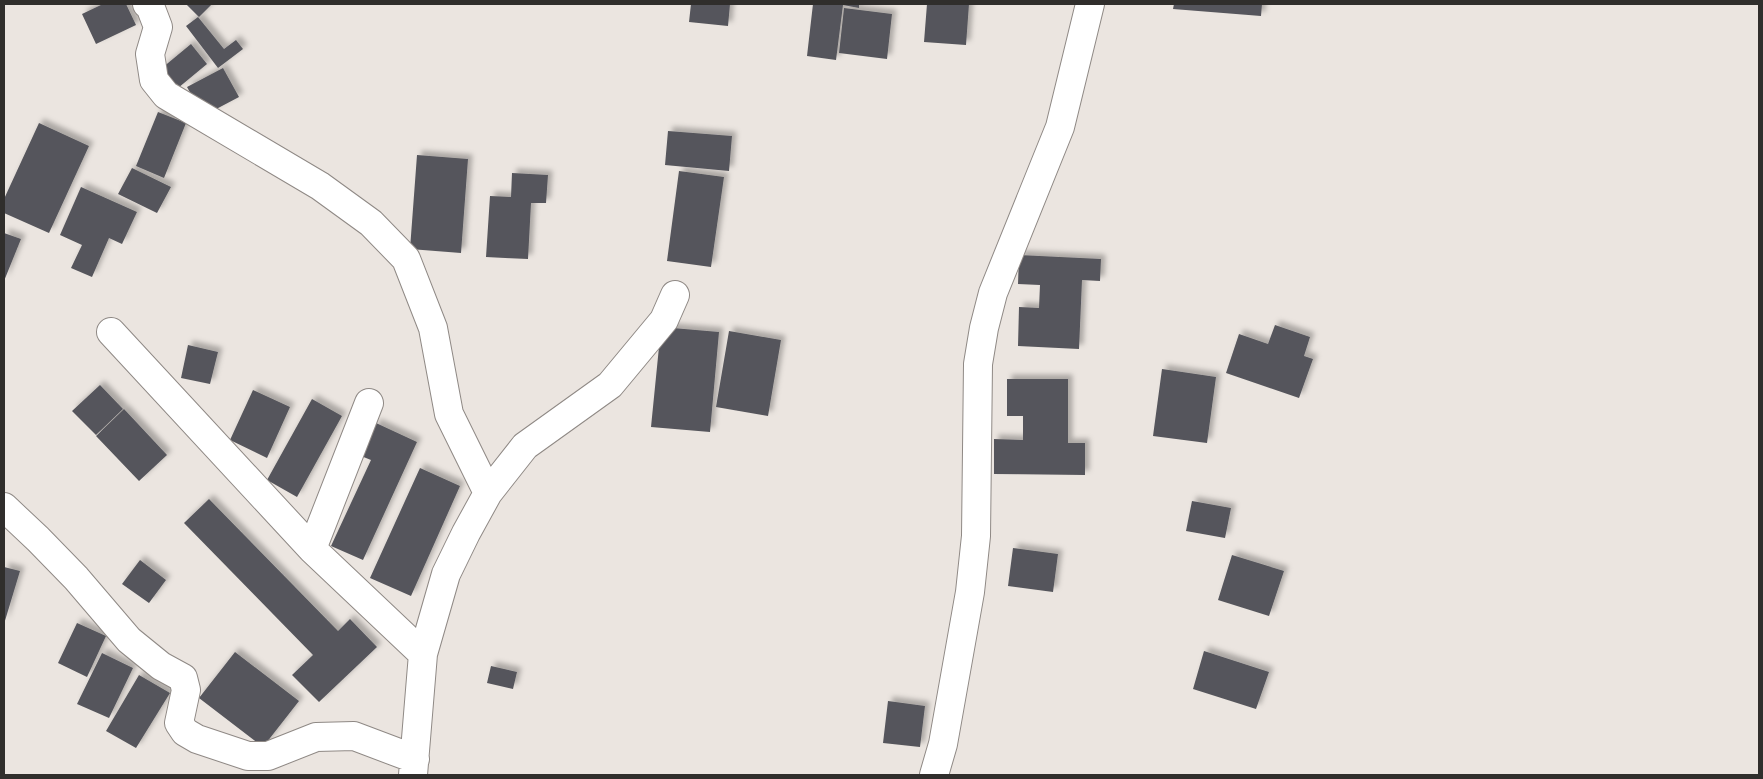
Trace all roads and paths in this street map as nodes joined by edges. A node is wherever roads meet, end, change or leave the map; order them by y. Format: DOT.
graph roads {
  1 [pos="147,4"];
  2 [pos="1090,4"];
  3 [pos="675,295"];
  4 [pos="112,332"];
  5 [pos="369,403"];
  6 [pos="488,493"];
  7 [pos="4,508"];
  8 [pos="312,549"];
  9 [pos="423,654"];
  10 [pos="414,767"];
  11 [pos="934,775"];
  1 -- 6 [label="street"];
  2 -- 11 [label="street"];
  3 -- 6 [label="street"];
  4 -- 8 [label="street"];
  5 -- 8 [label="street"];
  6 -- 9 [label="street"];
  7 -- 10 [label="street"];
  8 -- 9 [label="street"];
  9 -- 10 [label="street"];
}
